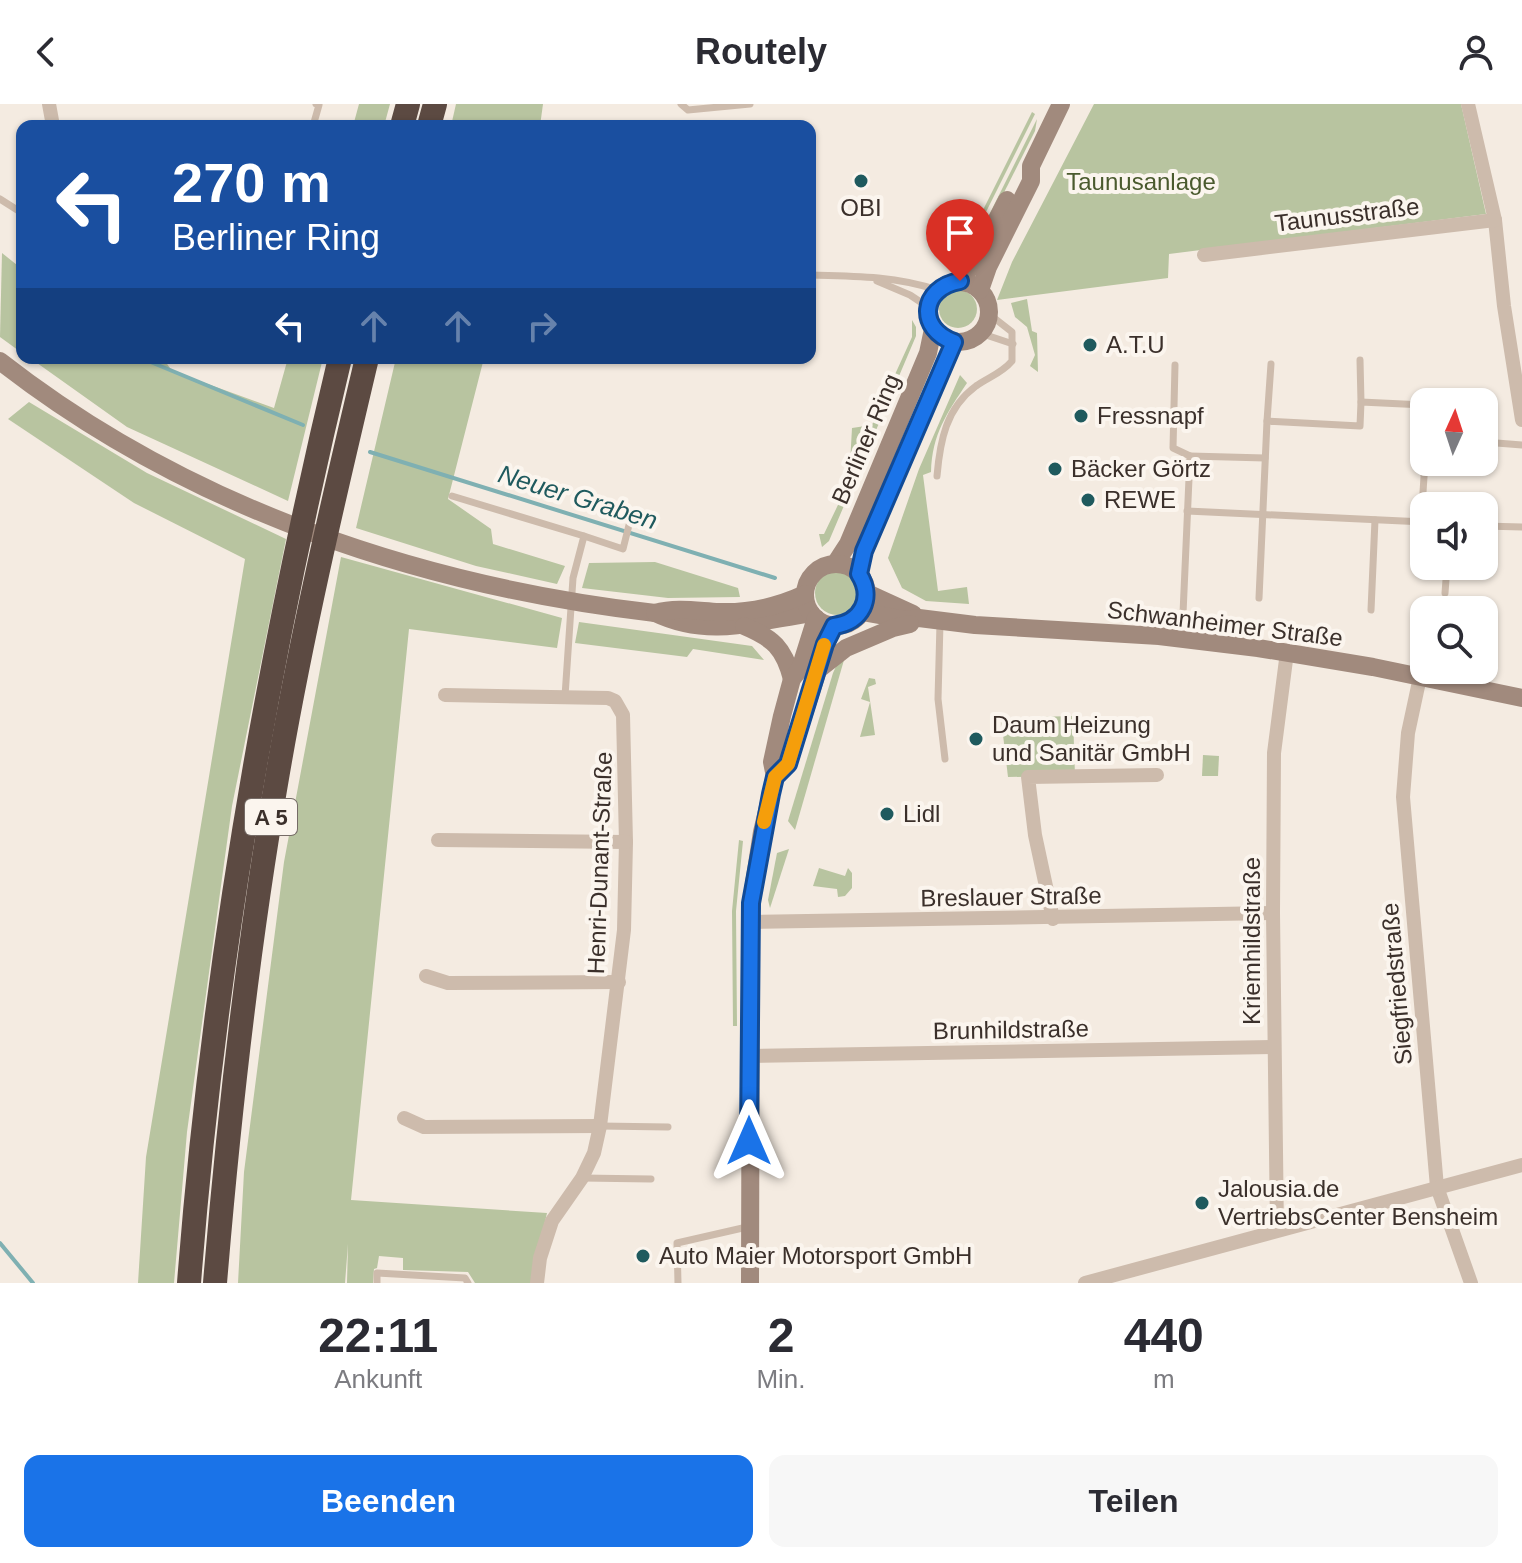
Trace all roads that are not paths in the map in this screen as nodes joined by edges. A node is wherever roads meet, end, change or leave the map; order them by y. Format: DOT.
graph roads {
  1 [pos="681,104"];
  2 [pos="750,104"];
  3 [pos="1468,104"];
  4 [pos="1059,105"];
  5 [pos="1031,166"];
  6 [pos="1495,220"];
  7 [pos="1204,255"];
  8 [pos="816,275"];
  9 [pos="867,276"];
  10 [pos="960,281"];
  11 [pos="980,290"];
  12 [pos="932,298"];
  13 [pos="989,314"];
  14 [pos="933,329"];
  15 [pos="980,333"];
  16 [pos="954,342"];
  17 [pos="1013,344"];
  18 [pos="1360,360"];
  19 [pos="0,361"];
  20 [pos="339,364"];
  21 [pos="366,364"];
  22 [pos="1271,364"];
  23 [pos="1175,365"];
  24 [pos="1361,402"];
  25 [pos="1410,404"];
  26 [pos="1522,420"];
  27 [pos="1267,421"];
  28 [pos="1498,443"];
  29 [pos="1522,445"];
  30 [pos="1190,456"];
  31 [pos="1265,458"];
  32 [pos="937,476"];
  33 [pos="452,496"];
  34 [pos="1187,511"];
  35 [pos="1263,515"];
  36 [pos="1375,520"];
  37 [pos="1410,521"];
  38 [pos="629,525"];
  39 [pos="1498,526"];
  40 [pos="1522,527"];
  41 [pos="584,536"];
  42 [pos="835,564"];
  43 [pos="859,574"];
  44 [pos="1446,580"];
  45 [pos="867,593"];
  46 [pos="1445,593"];
  47 [pos="1259,598"];
  48 [pos="811,608"];
  49 [pos="1371,610"];
  50 [pos="862,612"];
  51 [pos="655,613"];
  52 [pos="929,620"];
  53 [pos="744,626"];
  54 [pos="834,626"];
  55 [pos="1182,638"];
  56 [pos="1287,652"];
  57 [pos="818,670"];
  58 [pos="1410,675"];
  59 [pos="792,679"];
  60 [pos="1418,684"];
  61 [pos="1454,684"];
  62 [pos="445,695"];
  63 [pos="565,696"];
  64 [pos="1522,698"];
  65 [pos="945,759"];
  66 [pos="1157,775"];
  67 [pos="775,777"];
  68 [pos="438,840"];
  69 [pos="626,842"];
  70 [pos="1273,913"];
  71 [pos="1053,919"];
  72 [pos="750,922"];
  73 [pos="426,976"];
  74 [pos="619,982"];
  75 [pos="1274,1047"];
  76 [pos="749,1056"];
  77 [pos="404,1118"];
  78 [pos="600,1126"];
  79 [pos="668,1127"];
  80 [pos="1522,1165"];
  81 [pos="582,1178"];
  82 [pos="651,1179"];
  83 [pos="1437,1187"];
  84 [pos="749,1227"];
  85 [pos="1277,1230"];
  86 [pos="1109,1280"];
  87 [pos="189,1283"];
  88 [pos="215,1283"];
  89 [pos="377,1283"];
  90 [pos="468,1283"];
  91 [pos="537,1283"];
  92 [pos="678,1283"];
  93 [pos="750,1283"];
  94 [pos="1085,1283"];
  95 [pos="1471,1283"];
  1 -- 2 [label="lane"];
  3 -- 6 [label="street"];
  4 -- 5 [label="main road"];
  5 -- 10 [label="main road"];
  5 -- 11 [label="main road"];
  6 -- 7 [label="street, Taunusstraße"];
  6 -- 26 [label="street"];
  8 -- 9 [label="lane"];
  9 -- 12 [label="lane"];
  9 -- 12 [label="lane"];
  10 -- 11 [label="main road"];
  10 -- 12 [label="main road"];
  11 -- 13 [label="main road"];
  12 -- 14 [label="main road, Berliner Ring"];
  13 -- 15 [label="main road"];
  13 -- 17 [label="lane"];
  14 -- 16 [label="main road"];
  14 -- 42 [label="main road, Berliner Ring"];
  15 -- 16 [label="main road"];
  15 -- 17 [label="lane"];
  16 -- 43 [label="main road, Berliner Ring"];
  17 -- 32 [label="lane"];
  18 -- 24 [label="lane"];
  19 -- 51 [label="main road"];
  20 -- 87 [label="highway, A 5"];
  21 -- 88 [label="highway, A 5"];
  22 -- 27 [label="lane"];
  23 -- 30 [label="lane"];
  24 -- 25 [label="lane"];
  24 -- 27 [label="lane"];
  27 -- 31 [label="lane"];
  28 -- 29 [label="lane"];
  30 -- 31 [label="lane"];
  30 -- 34 [label="lane"];
  31 -- 35 [label="lane"];
  33 -- 41 [label="lane"];
  34 -- 35 [label="lane"];
  34 -- 55 [label="lane"];
  35 -- 36 [label="lane"];
  35 -- 47 [label="lane"];
  36 -- 37 [label="lane"];
  36 -- 49 [label="lane"];
  38 -- 41 [label="lane"];
  39 -- 40 [label="lane"];
  41 -- 63 [label="lane"];
  42 -- 43 [label="main road"];
  42 -- 48 [label="main road, Berliner Ring"];
  43 -- 45 [label="main road"];
  44 -- 46 [label="lane"];
  45 -- 50 [label="main road"];
  45 -- 52 [label="main road, Schwanheimer Straße"];
  48 -- 51 [label="main road"];
  48 -- 53 [label="main road"];
  48 -- 54 [label="main road"];
  48 -- 59 [label="main road, Berliner Ring"];
  50 -- 52 [label="main road, Schwanheimer Straße"];
  50 -- 54 [label="main road"];
  51 -- 53 [label="main road"];
  52 -- 55 [label="main road, Schwanheimer Straße"];
  52 -- 57 [label="main road"];
  52 -- 65 [label="lane"];
  53 -- 59 [label="main road"];
  54 -- 57 [label="main road, Berliner Ring"];
  55 -- 56 [label="main road, Schwanheimer Straße"];
  56 -- 58 [label="main road, Schwanheimer Straße"];
  56 -- 70 [label="street, Kriemhildstraße"];
  57 -- 67 [label="main road, Berliner Ring"];
  59 -- 67 [label="main road, Berliner Ring"];
  60 -- 83 [label="street, Siegfriedstraße"];
  61 -- 64 [label="main road, Schwanheimer Straße"];
  62 -- 63 [label="street, Henri-Dunant-Straße"];
  63 -- 69 [label="street, Henri-Dunant-Straße"];
  66 -- 71 [label="street"];
  67 -- 72 [label="main road, Berliner Ring"];
  68 -- 69 [label="street"];
  69 -- 74 [label="street, Henri-Dunant-Straße"];
  70 -- 71 [label="street, Breslauer Straße"];
  70 -- 75 [label="street, Kriemhildstraße"];
  71 -- 72 [label="street, Breslauer Straße"];
  72 -- 76 [label="main road, Berliner Ring"];
  73 -- 74 [label="street"];
  74 -- 78 [label="street, Henri-Dunant-Straße"];
  75 -- 76 [label="street, Brunhildstraße"];
  75 -- 85 [label="street, Kriemhildstraße"];
  76 -- 84 [label="main road, Berliner Ring"];
  77 -- 78 [label="street"];
  78 -- 79 [label="lane"];
  78 -- 81 [label="street, Henri-Dunant-Straße"];
  80 -- 83 [label="street"];
  81 -- 82 [label="lane"];
  81 -- 91 [label="street, Henri-Dunant-Straße"];
  83 -- 85 [label="street"];
  83 -- 95 [label="street, Siegfriedstraße"];
  84 -- 92 [label="lane"];
  84 -- 93 [label="main road, Berliner Ring"];
  85 -- 86 [label="street"];
  86 -- 94 [label="street"];
  89 -- 90 [label="lane"];
}
